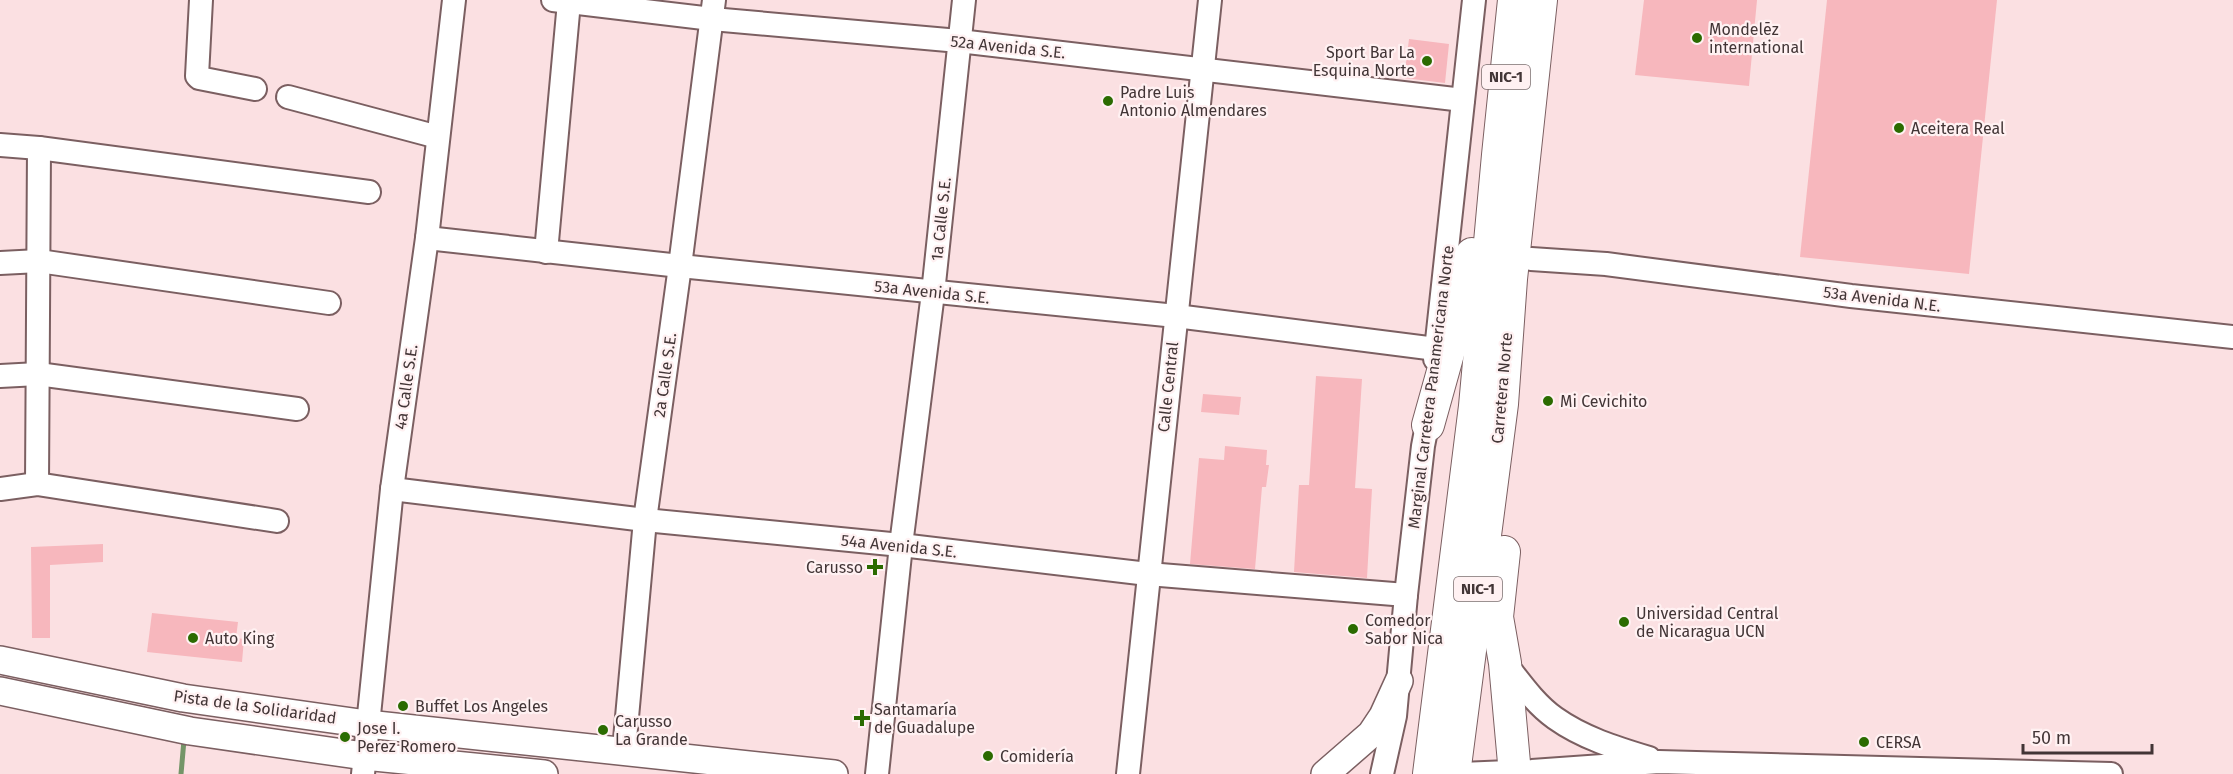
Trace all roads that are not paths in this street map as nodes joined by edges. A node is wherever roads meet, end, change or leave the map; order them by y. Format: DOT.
graph roads {
  1 [pos="201,0"];
  2 [pos="454,0"];
  3 [pos="964,0"];
  4 [pos="1210,0"];
  5 [pos="1474,0"];
  6 [pos="561,1"];
  7 [pos="1532,2"];
  8 [pos="713,10"];
  9 [pos="959,41"];
  10 [pos="1203,70"];
  11 [pos="255,89"];
  12 [pos="288,98"];
  13 [pos="1463,100"];
  14 [pos="438,137"];
  15 [pos="0,145"];
  16 [pos="39,148"];
  17 [pos="1498,154"];
  18 [pos="369,192"];
  19 [pos="427,238"];
  20 [pos="546,252"];
  21 [pos="1531,259"];
  22 [pos="39,261"];
  23 [pos="0,263"];
  24 [pos="680,266"];
  25 [pos="933,292"];
  26 [pos="329,303"];
  27 [pos="1176,316"];
  28 [pos="2233,337"];
  29 [pos="1436,349"];
  30 [pos="38,374"];
  31 [pos="0,376"];
  32 [pos="1488,405"];
  33 [pos="297,409"];
  34 [pos="1428,424"];
  35 [pos="37,484"];
  36 [pos="0,489"];
  37 [pos="392,489"];
  38 [pos="645,520"];
  39 [pos="277,521"];
  40 [pos="901,545"];
  41 [pos="1148,574"];
  42 [pos="1406,595"];
  43 [pos="0,660"];
  44 [pos="1505,663"];
  45 [pos="1399,681"];
  46 [pos="0,691"];
  47 [pos="367,724"];
  48 [pos="624,750"];
  49 [pos="1659,762"];
  50 [pos="363,765"];
  51 [pos="1515,773"];
  52 [pos="544,774"];
  53 [pos="834,774"];
  54 [pos="877,774"];
  55 [pos="1128,774"];
  56 [pos="1324,774"];
  57 [pos="1382,774"];
  58 [pos="1429,774"];
  59 [pos="1454,774"];
  60 [pos="1461,774"];
  61 [pos="2111,774"];
  1 -- 11 [label="street"];
  2 -- 14 [label="street, 4a Calle S.E."];
  3 -- 9 [label="street, 1a Calle S.E."];
  4 -- 10 [label="street, Calle Central"];
  5 -- 13 [label="street, Marginal Carretera Panamericana Norte"];
  6 -- 8 [label="street, 52a Avenida S.E."];
  6 -- 20 [label="street"];
  7 -- 17 [label="highway, Carretera Norte / NIC-1"];
  7 -- 21 [label="highway"];
  7 -- 32 [label="highway, Carretera Norte / NIC-1"];
  8 -- 9 [label="street, 52a Avenida S.E."];
  8 -- 24 [label="street, 2a Calle S.E."];
  9 -- 10 [label="street, 52a Avenida S.E."];
  9 -- 25 [label="street, 1a Calle S.E."];
  10 -- 13 [label="street, 52a Avenida S.E."];
  10 -- 27 [label="street, Calle Central"];
  12 -- 14 [label="street"];
  13 -- 29 [label="street, Marginal Carretera Panamericana Norte"];
  14 -- 19 [label="street, 4a Calle S.E."];
  15 -- 16 [label="street"];
  16 -- 18 [label="street"];
  16 -- 22 [label="street"];
  17 -- 32 [label="highway, Carretera Norte / NIC-1"];
  17 -- 34 [label="highway"];
  19 -- 20 [label="street, 53a Avenida S.E."];
  19 -- 37 [label="street, 4a Calle S.E."];
  20 -- 24 [label="street, 53a Avenida S.E."];
  21 -- 28 [label="street, 53a Avenida N.E."];
  21 -- 44 [label="highway"];
  22 -- 23 [label="street"];
  22 -- 26 [label="street"];
  22 -- 30 [label="street"];
  24 -- 25 [label="street, 53a Avenida S.E."];
  24 -- 38 [label="street, 2a Calle S.E."];
  25 -- 27 [label="street, 53a Avenida S.E."];
  25 -- 40 [label="street, 1a Calle S.E."];
  27 -- 29 [label="street, 53a Avenida S.E."];
  27 -- 41 [label="street, Calle Central"];
  29 -- 34 [label="street, Marginal Carretera Panamericana Norte"];
  30 -- 31 [label="street"];
  30 -- 33 [label="street"];
  30 -- 35 [label="street"];
  32 -- 58 [label="highway, Carretera Norte / NIC-1"];
  32 -- 59 [label="highway, Carretera Norte / NIC-1"];
  34 -- 42 [label="street, Marginal Carretera Panamericana Norte"];
  35 -- 36 [label="street"];
  35 -- 39 [label="street"];
  37 -- 38 [label="street, 54a Avenida S.E."];
  37 -- 47 [label="street, 4a Calle S.E."];
  38 -- 40 [label="street, 54a Avenida S.E."];
  38 -- 48 [label="street, 2a Calle S.E."];
  40 -- 41 [label="street, 54a Avenida S.E."];
  40 -- 54 [label="street"];
  41 -- 42 [label="street, 54a Avenida S.E."];
  41 -- 55 [label="street, Calle Central"];
  42 -- 45 [label="street, Marginal Carretera Panamericana Norte"];
  43 -- 47 [label="main road, Pista de la Solidaridad"];
  44 -- 49 [label="street"];
  44 -- 51 [label="highway"];
  45 -- 56 [label="main road"];
  45 -- 57 [label="street, Marginal Carretera Panamericana Norte"];
  46 -- 50 [label="main road, Pista de la Solidaridad"];
  47 -- 48 [label="main road, Pista de la Solidaridad"];
  47 -- 50 [label="street, 4a Calle S.E."];
  48 -- 53 [label="main road, Pista de la Solidaridad"];
  49 -- 51 [label="street"];
  49 -- 61 [label="street"];
  50 -- 52 [label="main road, Pista de la Solidaridad"];
  51 -- 60 [label="street"];
}
